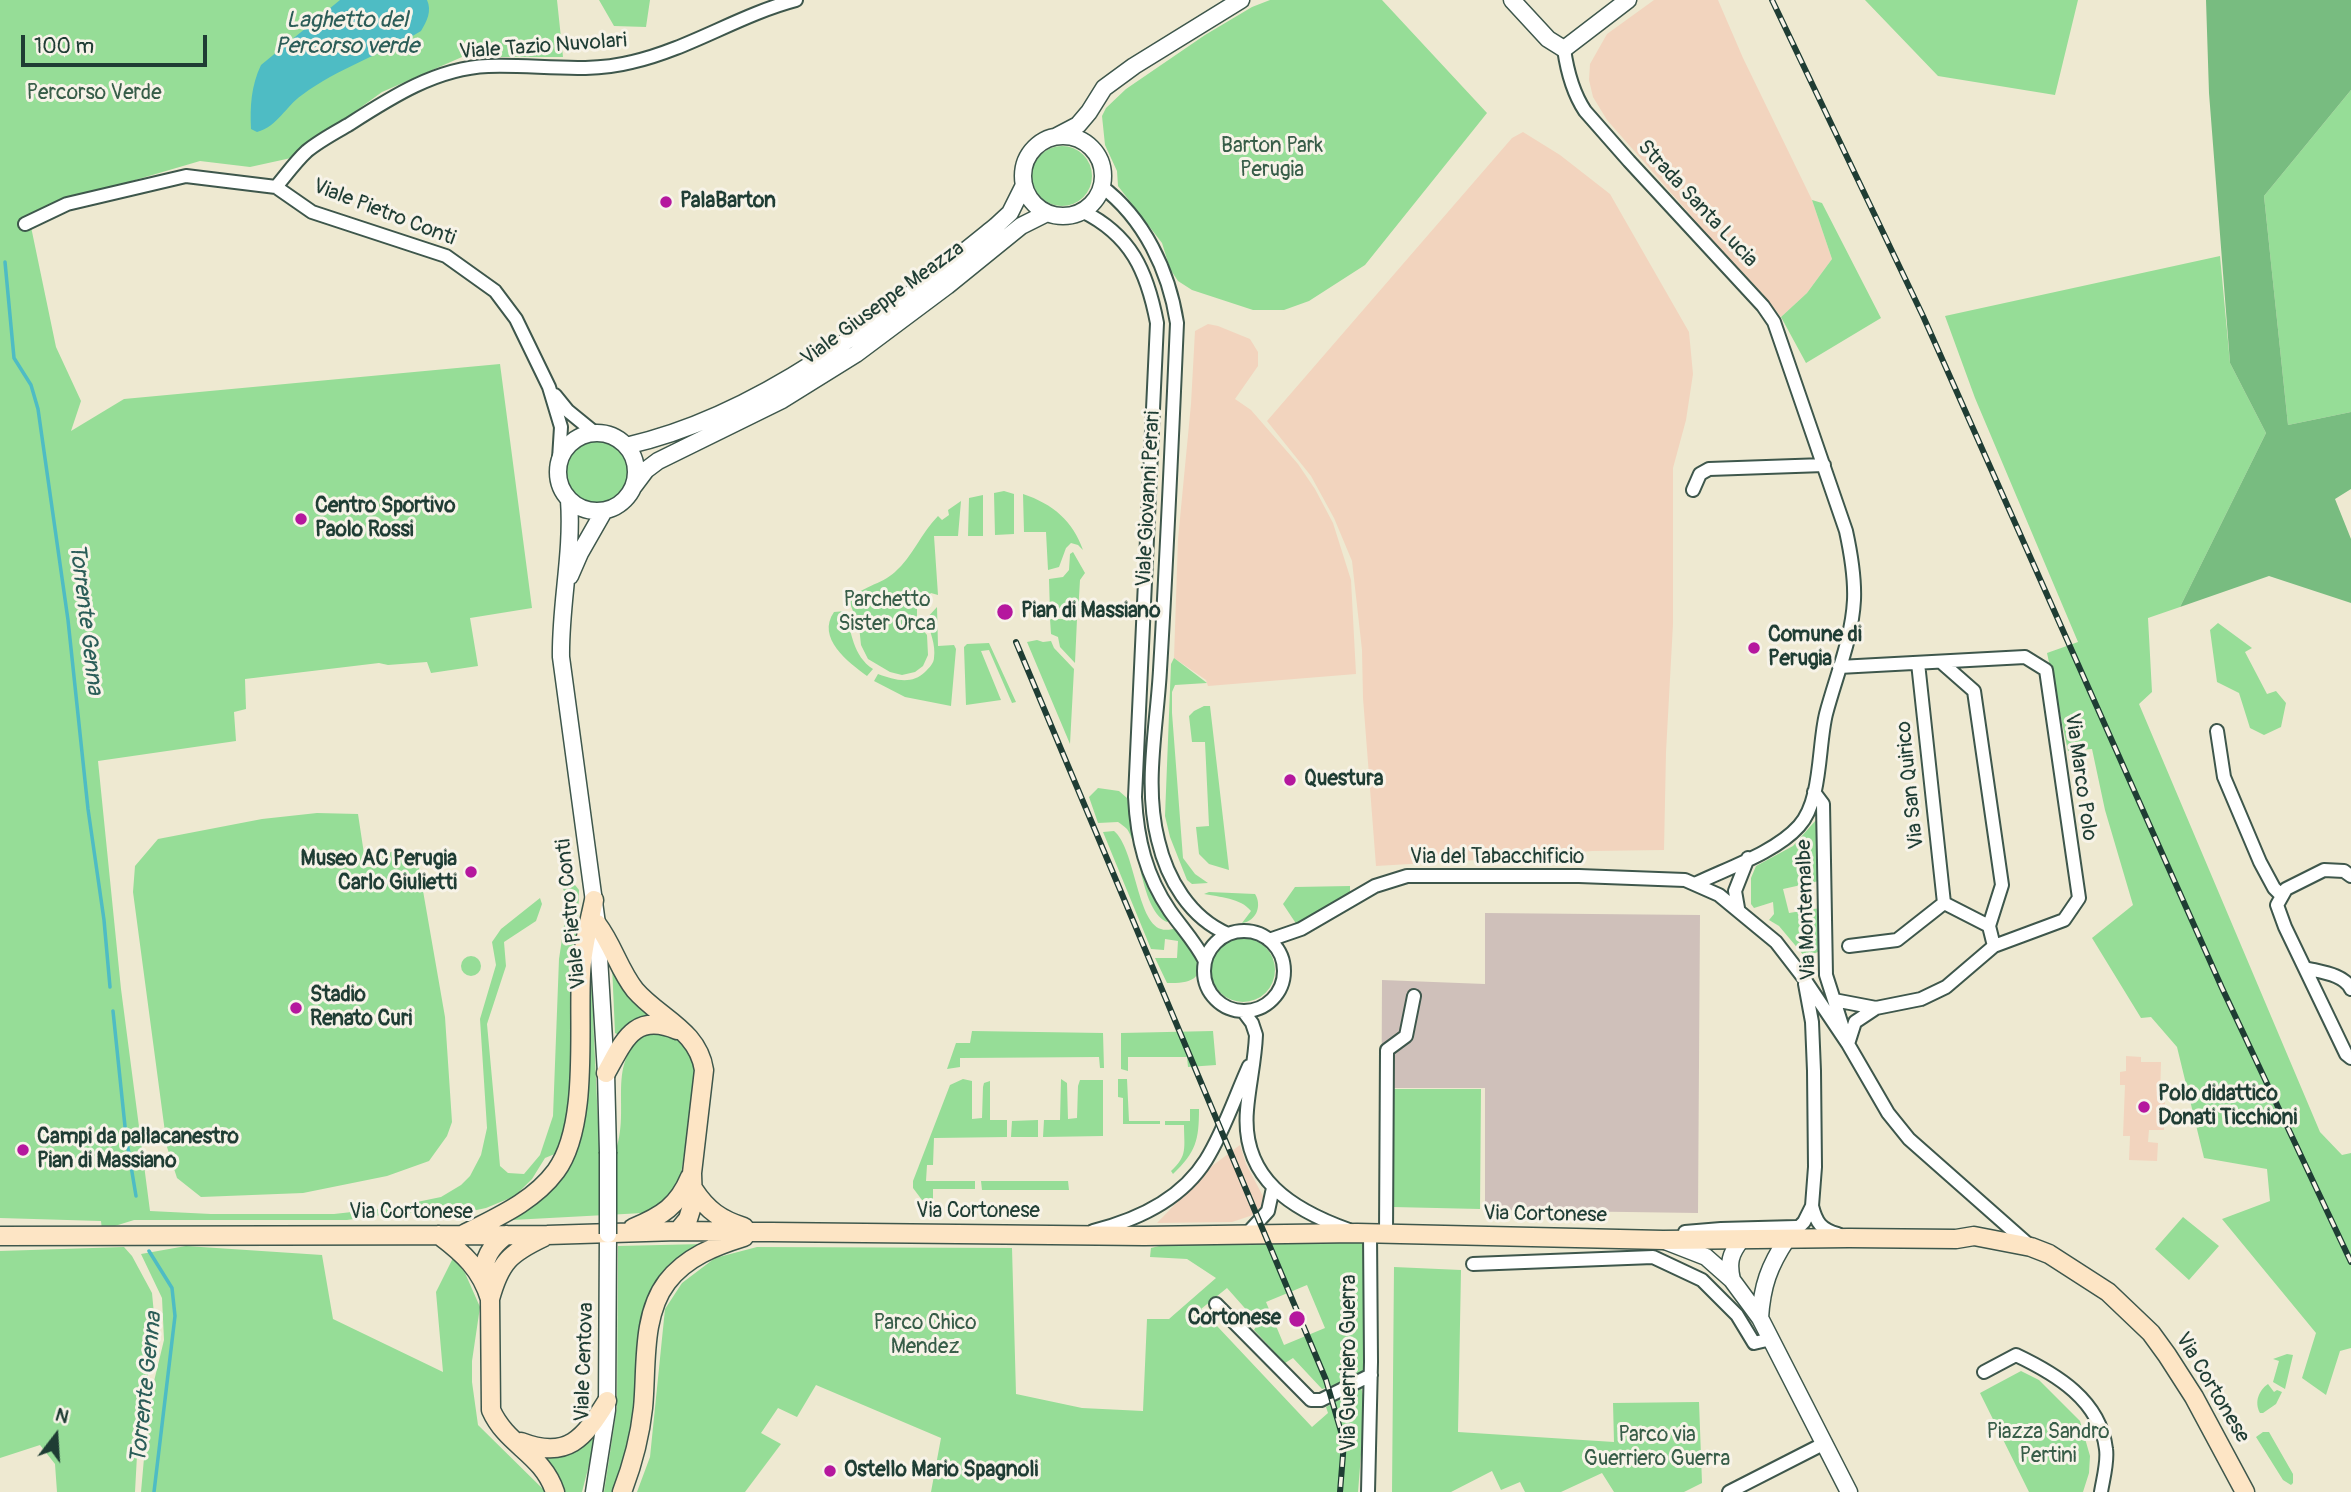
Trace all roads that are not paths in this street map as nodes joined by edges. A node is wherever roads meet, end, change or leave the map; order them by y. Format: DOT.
graph roads {
  1 [pos="796,0"];
  2 [pos="1512,0"];
  3 [pos="1628,0"];
  4 [pos="1238,1"];
  5 [pos="1564,49"];
  6 [pos="1089,113"];
  7 [pos="1057,136"];
  8 [pos="1091,148"];
  9 [pos="1024,185"];
  10 [pos="1101,186"];
  11 [pos="276,187"];
  12 [pos="1082,211"];
  13 [pos="1047,212"];
  14 [pos="26,224"];
  15 [pos="549,387"];
  16 [pos="595,433"];
  17 [pos="626,446"];
  18 [pos="559,460"];
  19 [pos="1824,465"];
  20 [pos="634,486"];
  21 [pos="1693,490"];
  22 [pos="569,500"];
  23 [pos="604,511"];
  24 [pos="564,591"];
  25 [pos="1941,662"];
  26 [pos="1918,663"];
  27 [pos="1839,667"];
  28 [pos="2217,731"];
  29 [pos="1814,792"];
  30 [pos="1748,858"];
  31 [pos="2351,876"];
  32 [pos="1697,884"];
  33 [pos="2282,896"];
  34 [pos="594,900"];
  35 [pos="1944,903"];
  36 [pos="1738,908"];
  37 [pos="597,925"];
  38 [pos="1989,926"];
  39 [pos="1228,934"];
  40 [pos="1269,940"];
  41 [pos="1849,946"];
  42 [pos="1994,946"];
  43 [pos="1205,961"];
  44 [pos="2305,968"];
  45 [pos="1803,977"];
  46 [pos="2351,989"];
  47 [pos="1413,996"];
  48 [pos="1834,1000"];
  49 [pos="1876,1008"];
  50 [pos="1243,1011"];
  51 [pos="687,1034"];
  52 [pos="1848,1044"];
  53 [pos="1255,1051"];
  54 [pos="2351,1058"];
  55 [pos="606,1073"];
  56 [pos="693,1182"];
  57 [pos="1273,1188"];
  58 [pos="1812,1206"];
  59 [pos="678,1231"];
  60 [pos="761,1232"];
  61 [pos="617,1233"];
  62 [pos="1371,1233"];
  63 [pos="439,1235"];
  64 [pos="461,1235"];
  65 [pos="506,1235"];
  66 [pos="547,1235"];
  67 [pos="1246,1235"];
  68 [pos="1798,1235"];
  69 [pos="0,1236"];
  70 [pos="1072,1236"];
  71 [pos="1849,1238"];
  72 [pos="1956,1239"];
  73 [pos="1663,1240"];
  74 [pos="1741,1240"];
  75 [pos="2031,1247"];
  76 [pos="1473,1264"];
  77 [pos="2063,1265"];
  78 [pos="483,1278"];
  79 [pos="1766,1278"];
  80 [pos="1732,1280"];
  81 [pos="490,1299"];
  82 [pos="1216,1304"];
  83 [pos="1760,1318"];
  84 [pos="1771,1339"];
  85 [pos="1984,1372"];
  86 [pos="1371,1375"];
  87 [pos="607,1401"];
  88 [pos="505,1434"];
  89 [pos="1825,1443"];
  90 [pos="2242,1489"];
  91 [pos="555,1492"];
  92 [pos="594,1492"];
  93 [pos="622,1492"];
  94 [pos="1368,1492"];
  95 [pos="1729,1492"];
  96 [pos="1849,1492"];
  97 [pos="2101,1492"];
  1 -- 11 [label="street, Viale Tazio Nuvolari"];
  2 -- 5 [label="street"];
  3 -- 5 [label="street"];
  4 -- 6 [label="street"];
  5 -- 19 [label="street, Strada Santa Lucia"];
  6 -- 7 [label="street"];
  6 -- 8 [label="street"];
  7 -- 8 [label="street"];
  7 -- 9 [label="street"];
  8 -- 10 [label="street"];
  9 -- 13 [label="street"];
  9 -- 17 [label="street, Viale Giuseppe Meazza"];
  10 -- 12 [label="street"];
  10 -- 39 [label="street, Viale Giovanni Perari"];
  11 -- 14 [label="street, Viale Pietro Conti"];
  11 -- 15 [label="street, Viale Pietro Conti"];
  12 -- 13 [label="street"];
  12 -- 43 [label="street, Viale Giovanni Perari"];
  13 -- 20 [label="street, Viale Giuseppe Meazza"];
  15 -- 16 [label="street, Viale Pietro Conti"];
  15 -- 18 [label="street, Viale Pietro Conti"];
  16 -- 17 [label="street, Viale Pietro Conti"];
  16 -- 18 [label="street"];
  17 -- 20 [label="street"];
  18 -- 22 [label="street, Viale Pietro Conti"];
  19 -- 21 [label="street"];
  19 -- 27 [label="street, Strada Santa Lucia"];
  20 -- 23 [label="street, Viale Pietro Conti"];
  22 -- 23 [label="street"];
  22 -- 24 [label="street, Viale Pietro Conti"];
  23 -- 24 [label="street, Viale Pietro Conti"];
  24 -- 34 [label="street, Viale Pietro Conti"];
  25 -- 26 [label="street"];
  25 -- 38 [label="street"];
  25 -- 42 [label="street, Via Marco Polo"];
  26 -- 27 [label="street"];
  26 -- 35 [label="street, Via San Quirico"];
  27 -- 29 [label="street, Strada Santa Lucia"];
  28 -- 33 [label="street"];
  29 -- 30 [label="street"];
  29 -- 48 [label="street, Via Montemalbe"];
  30 -- 32 [label="street"];
  30 -- 36 [label="street"];
  31 -- 33 [label="street"];
  32 -- 36 [label="street, Via del Tabacchificio"];
  32 -- 40 [label="street, Via del Tabacchificio"];
  33 -- 44 [label="street"];
  34 -- 37 [label="street, Viale Pietro Conti"];
  34 -- 64 [label="main road"];
  35 -- 38 [label="street"];
  35 -- 41 [label="street"];
  36 -- 45 [label="street, Via del Tabacchificio"];
  37 -- 51 [label="main road"];
  37 -- 55 [label="street, Viale Pietro Conti"];
  38 -- 42 [label="street"];
  39 -- 40 [label="street"];
  39 -- 43 [label="street"];
  40 -- 50 [label="street"];
  42 -- 49 [label="street"];
  43 -- 50 [label="street"];
  44 -- 46 [label="street"];
  44 -- 54 [label="street"];
  45 -- 52 [label="street"];
  45 -- 58 [label="street, Via del Tabacchificio"];
  47 -- 62 [label="street, Via Guerriero Guerra"];
  48 -- 49 [label="street"];
  48 -- 52 [label="street, Via Montemalbe"];
  49 -- 52 [label="street"];
  50 -- 53 [label="street"];
  51 -- 55 [label="main road"];
  51 -- 56 [label="main road"];
  52 -- 75 [label="street, Via Montemalbe"];
  53 -- 57 [label="street"];
  53 -- 70 [label="street"];
  55 -- 61 [label="street, Viale Pietro Conti, bridge"];
  56 -- 59 [label="main road"];
  56 -- 60 [label="main road"];
  56 -- 61 [label="main road"];
  57 -- 62 [label="street"];
  57 -- 67 [label="street"];
  58 -- 68 [label="street"];
  58 -- 71 [label="street"];
  59 -- 60 [label="main road, Via Cortonese"];
  59 -- 61 [label="main road, Via Cortonese"];
  60 -- 70 [label="main road, Via Cortonese"];
  60 -- 93 [label="main road"];
  61 -- 66 [label="main road, Via Cortonese"];
  61 -- 87 [label="street, Viale Centova"];
  62 -- 67 [label="main road, Via Cortonese"];
  62 -- 73 [label="main road, Via Cortonese"];
  62 -- 86 [label="street, Via Guerriero Guerra"];
  63 -- 64 [label="main road, Via Cortonese"];
  63 -- 69 [label="main road, Via Cortonese"];
  63 -- 78 [label="main road"];
  64 -- 65 [label="main road, Via Cortonese"];
  65 -- 66 [label="main road, Via Cortonese"];
  65 -- 78 [label="main road"];
  66 -- 81 [label="main road"];
  67 -- 70 [label="main road, Via Cortonese"];
  68 -- 71 [label="main road, Via Cortonese"];
  68 -- 73 [label="street"];
  68 -- 74 [label="main road, Via Cortonese"];
  68 -- 79 [label="street"];
  68 -- 79 [label="street"];
  71 -- 72 [label="main road, Via Cortonese"];
  72 -- 75 [label="main road, Via Cortonese"];
  72 -- 77 [label="main road, Via Cortonese"];
  73 -- 74 [label="main road, Via Cortonese"];
  73 -- 80 [label="street"];
  74 -- 80 [label="street"];
  75 -- 77 [label="main road, Via Cortonese"];
  76 -- 84 [label="street"];
  77 -- 90 [label="main road, Via Cortonese"];
  78 -- 81 [label="main road"];
  79 -- 83 [label="street"];
  80 -- 83 [label="street"];
  81 -- 88 [label="main road"];
  82 -- 86 [label="street"];
  83 -- 84 [label="street"];
  84 -- 89 [label="street"];
  85 -- 97 [label="street"];
  86 -- 94 [label="street, Via Guerriero Guerra"];
  87 -- 88 [label="main road"];
  87 -- 92 [label="street, Viale Centova"];
  88 -- 91 [label="main road"];
  89 -- 95 [label="street"];
  89 -- 96 [label="street"];
}
